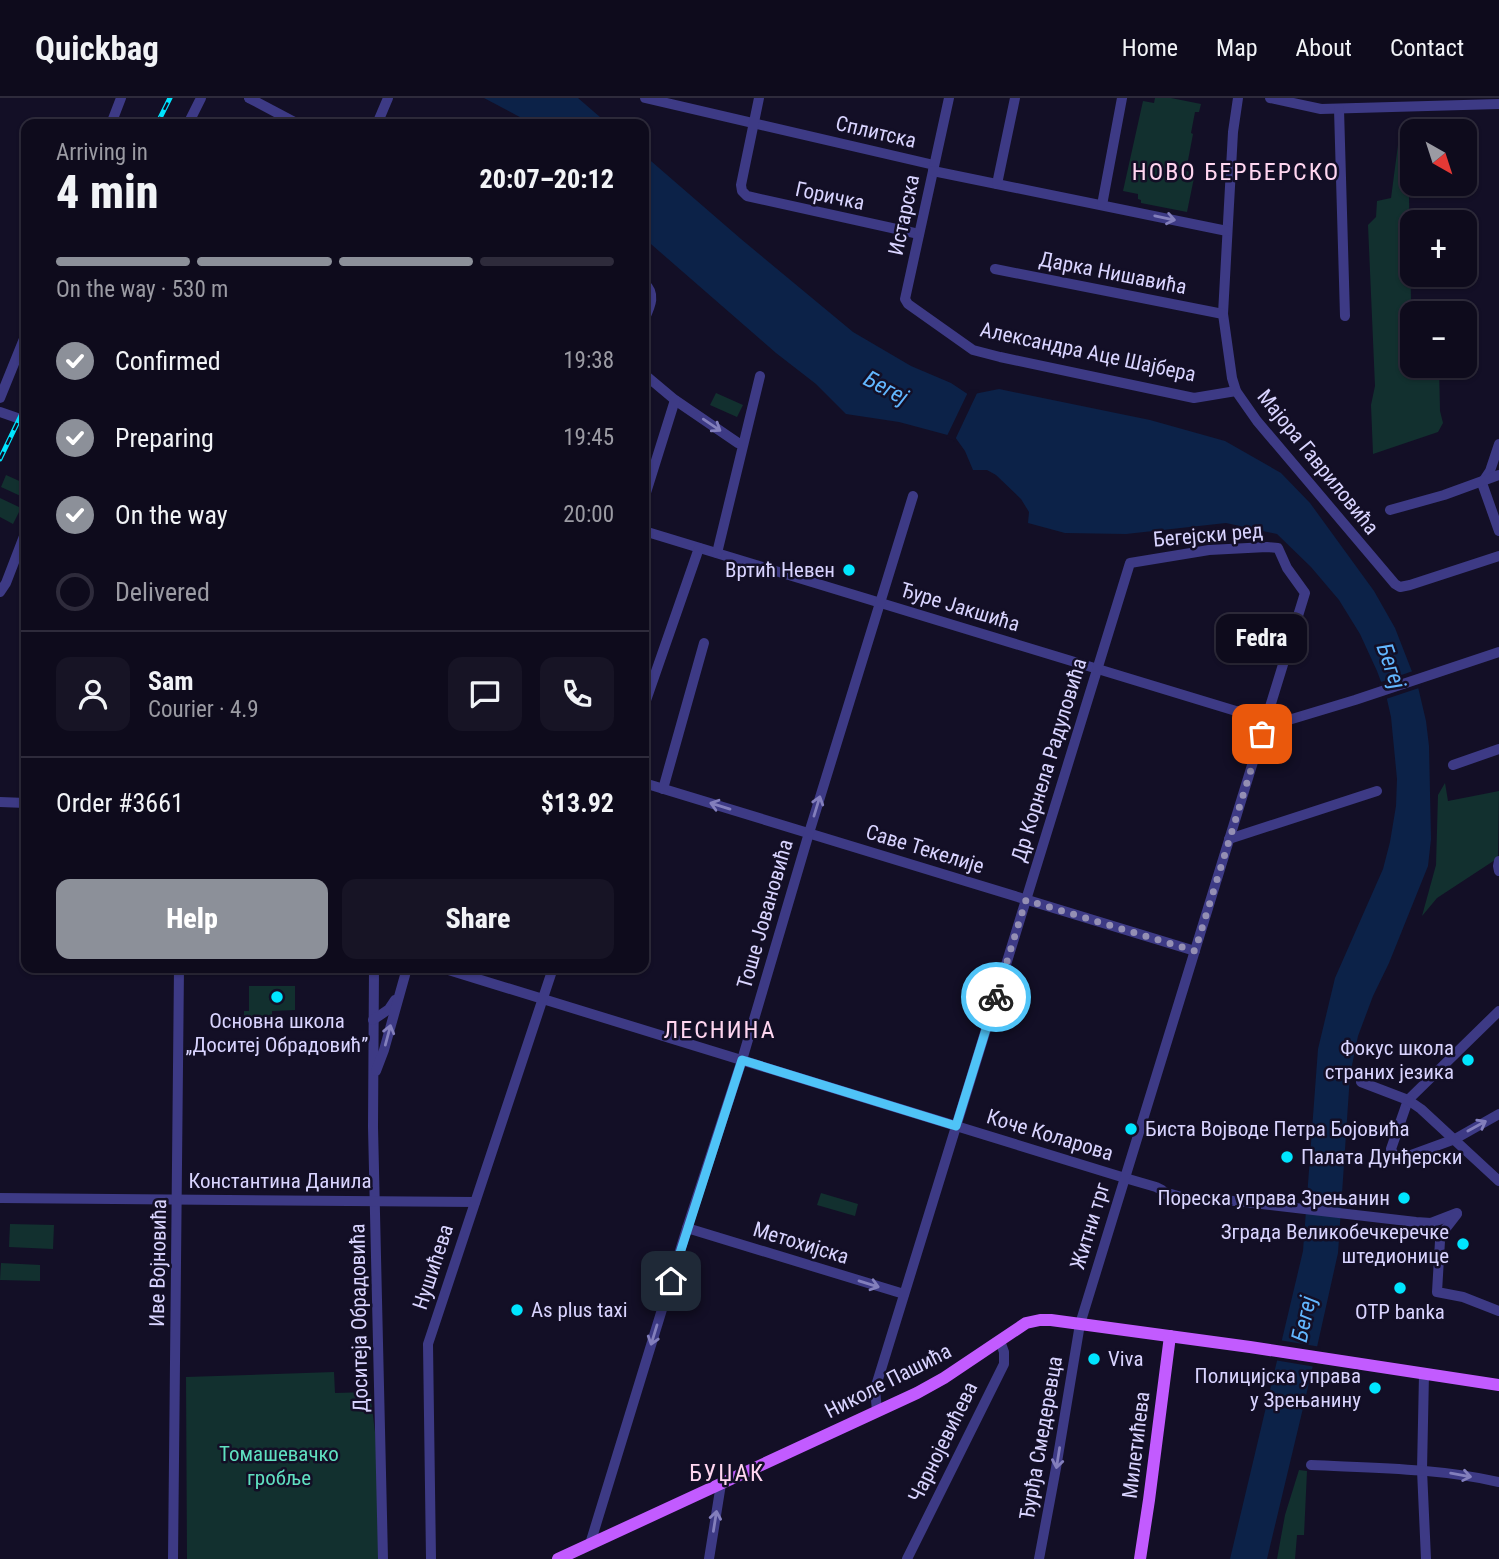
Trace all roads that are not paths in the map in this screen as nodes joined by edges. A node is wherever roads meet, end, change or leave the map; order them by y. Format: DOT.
graph roads {
  1 [pos="121,98"];
  2 [pos="201,98"];
  3 [pos="249,98"];
  4 [pos="388,98"];
  5 [pos="645,98"];
  6 [pos="760,98"];
  7 [pos="949,98"];
  8 [pos="1016,98"];
  9 [pos="1122,98"];
  10 [pos="1238,98"];
  11 [pos="1270,98"];
  12 [pos="1499,104"];
  13 [pos="1339,109"];
  14 [pos="113,119"];
  15 [pos="190,119"];
  16 [pos="287,119"];
  17 [pos="379,119"];
  18 [pos="754,123"];
  19 [pos="934,168"];
  20 [pos="997,184"];
  21 [pos="1102,205"];
  22 [pos="1227,231"];
  23 [pos="919,234"];
  24 [pos="995,269"];
  25 [pos="649,288"];
  26 [pos="905,299"];
  27 [pos="649,308"];
  28 [pos="1223,314"];
  29 [pos="1345,316"];
  30 [pos="21,346"];
  31 [pos="760,376"];
  32 [pos="649,378"];
  33 [pos="1236,390"];
  34 [pos="0,398"];
  35 [pos="675,400"];
  36 [pos="0,412"];
  37 [pos="21,419"];
  38 [pos="743,444"];
  39 [pos="1499,450"];
  40 [pos="1499,475"];
  41 [pos="649,483"];
  42 [pos="1482,483"];
  43 [pos="913,496"];
  44 [pos="1390,510"];
  45 [pos="1499,531"];
  46 [pos="649,533"];
  47 [pos="21,544"];
  48 [pos="699,548"];
  49 [pos="717,553"];
  50 [pos="1499,555"];
  51 [pos="1130,563"];
  52 [pos="0,592"];
  53 [pos="879,603"];
  54 [pos="704,643"];
  55 [pos="1499,652"];
  56 [pos="1097,670"];
  57 [pos="649,692"];
  58 [pos="1266,720"];
  59 [pos="1499,749"];
  60 [pos="1453,765"];
  61 [pos="649,785"];
  62 [pos="663,789"];
  63 [pos="1377,791"];
  64 [pos="0,802"];
  65 [pos="21,803"];
  66 [pos="808,834"];
  67 [pos="1229,839"];
  68 [pos="1499,861"];
  69 [pos="1499,871"];
  70 [pos="1026,900"];
  71 [pos="1195,951"];
  72 [pos="179,973"];
  73 [pos="374,973"];
  74 [pos="405,973"];
  75 [pos="459,973"];
  76 [pos="551,973"];
  77 [pos="399,993"];
  78 [pos="543,998"];
  79 [pos="1499,1012"];
  80 [pos="373,1020"];
  81 [pos="742,1060"];
  82 [pos="373,1076"];
  83 [pos="1361,1082"];
  84 [pos="1408,1100"];
  85 [pos="1499,1114"];
  86 [pos="956,1126"];
  87 [pos="1455,1139"];
  88 [pos="1125,1178"];
  89 [pos="1499,1181"];
  90 [pos="0,1198"];
  91 [pos="178,1200"];
  92 [pos="376,1200"];
  93 [pos="475,1202"];
  94 [pos="687,1228"];
  95 [pos="904,1294"];
  96 [pos="1499,1311"];
  97 [pos="1080,1324"];
  98 [pos="1170,1336"];
  99 [pos="1000,1341"];
  100 [pos="1424,1374"];
  101 [pos="1499,1385"];
  102 [pos="877,1411"];
  103 [pos="1311,1465"];
  104 [pos="1422,1470"];
  105 [pos="1499,1482"];
  106 [pos="721,1483"];
  107 [pos="590,1544"];
  108 [pos="173,1559"];
  109 [pos="383,1559"];
  110 [pos="431,1559"];
  111 [pos="558,1559"];
  112 [pos="709,1559"];
  113 [pos="907,1559"];
  114 [pos="1039,1559"];
  115 [pos="1139,1559"];
  116 [pos="1426,1559"];
  1 -- 14 [label="street"];
  2 -- 15 [label="street"];
  3 -- 16 [label="street"];
  4 -- 17 [label="street"];
  5 -- 18 [label="street, Сплитска"];
  6 -- 18 [label="street"];
  7 -- 19 [label="street, Истарска"];
  8 -- 20 [label="street"];
  9 -- 21 [label="street"];
  10 -- 22 [label="street, Мајора Гавриловића"];
  11 -- 13 [label="street"];
  12 -- 13 [label="street"];
  13 -- 29 [label="street"];
  18 -- 19 [label="street, Сплитска"];
  18 -- 23 [label="street, Горичка"];
  19 -- 20 [label="street, Сплитска"];
  19 -- 23 [label="street, Истарска"];
  20 -- 21 [label="street, Сплитска"];
  21 -- 22 [label="street, Сплитска, one-way"];
  22 -- 28 [label="street, Мајора Гавриловића"];
  23 -- 26 [label="street, Истарска"];
  24 -- 28 [label="street, Дарка Нишавића"];
  25 -- 27 [label="street"];
  26 -- 33 [label="street, Александра Аце Шајбера"];
  28 -- 33 [label="street, Мајора Гавриловића"];
  30 -- 34 [label="street"];
  31 -- 38 [label="street"];
  32 -- 35 [label="street"];
  33 -- 50 [label="street, Мајора Гавриловића"];
  35 -- 38 [label="street, one-way"];
  35 -- 41 [label="street"];
  36 -- 37 [label="street"];
  38 -- 49 [label="street"];
  39 -- 42 [label="street"];
  40 -- 42 [label="street"];
  42 -- 44 [label="street"];
  42 -- 45 [label="street"];
  43 -- 53 [label="street, Тоше Јовановића"];
  46 -- 48 [label="street, Ђуре Јакшића"];
  47 -- 52 [label="street"];
  48 -- 49 [label="street, Ђуре Јакшића"];
  48 -- 57 [label="street"];
  49 -- 53 [label="street, Ђуре Јакшића"];
  51 -- 56 [label="street, Др Корнела Радуловића"];
  51 -- 58 [label="street, Бегејски ред"];
  53 -- 56 [label="street, Ђуре Јакшића"];
  66 -- 53 [label="street, Тоше Јовановића, one-way"];
  54 -- 62 [label="street"];
  55 -- 58 [label="street"];
  56 -- 58 [label="street, Ђуре Јакшића"];
  56 -- 70 [label="street, Др Корнела Радуловића"];
  58 -- 67 [label="street"];
  59 -- 60 [label="street"];
  61 -- 62 [label="street, Саве Текелије"];
  66 -- 62 [label="street, Саве Текелије, one-way"];
  63 -- 67 [label="street"];
  64 -- 65 [label="street"];
  66 -- 70 [label="street, Саве Текелије"];
  66 -- 81 [label="street, Тоше Јовановића"];
  67 -- 71 [label="street"];
  68 -- 69 [label="street"];
  70 -- 71 [label="street, Саве Текелије"];
  70 -- 86 [label="street, Др Корнела Радуловића"];
  71 -- 88 [label="street"];
  72 -- 91 [label="street, Иве Војновића"];
  73 -- 80 [label="street, Доситеја Обрадовића"];
  74 -- 77 [label="street"];
  75 -- 78 [label="street, Коче Коларова"];
  76 -- 78 [label="street, Нушићева"];
  77 -- 80 [label="street"];
  82 -- 77 [label="street, Доситеја Обрадовића, one-way"];
  78 -- 81 [label="street, Коче Коларова"];
  78 -- 93 [label="street, Нушићева"];
  79 -- 84 [label="street"];
  80 -- 82 [label="street, Доситеја Обрадовића"];
  81 -- 86 [label="street, Коче Коларова"];
  81 -- 94 [label="street, Тоше Јовановића"];
  82 -- 92 [label="street, Доситеја Обрадовића"];
  83 -- 84 [label="street"];
  84 -- 87 [label="street"];
  84 -- 87 [label="street"];
  87 -- 85 [label="street, one-way"];
  86 -- 88 [label="street, Коче Коларова"];
  86 -- 95 [label="street, Др Корнела Радуловића"];
  87 -- 89 [label="street"];
  88 -- 96 [label="street, Житни трг"];
  88 -- 97 [label="street, Житни трг"];
  90 -- 91 [label="street, Константина Данила"];
  91 -- 92 [label="street, Константина Данила"];
  91 -- 108 [label="street, Иве Војновића"];
  92 -- 93 [label="street, Константина Данила"];
  92 -- 109 [label="street, Доситеја Обрадовића"];
  93 -- 110 [label="street, Нушићева"];
  94 -- 95 [label="street, Метохијска, one-way"];
  94 -- 107 [label="street, Тоше Јовановића, one-way"];
  95 -- 102 [label="street, Др Корнела Радуловића"];
  97 -- 98 [label="main road, Николе Пашића"];
  97 -- 99 [label="main road, Николе Пашића"];
  97 -- 114 [label="street, Ђурђа Смедеревца, one-way"];
  98 -- 100 [label="main road, Николе Пашића"];
  98 -- 115 [label="main road, Милетићева"];
  99 -- 102 [label="main road, Николе Пашића"];
  99 -- 113 [label="street, Чарнојевићева"];
  100 -- 101 [label="main road, Николе Пашића"];
  100 -- 104 [label="street"];
  102 -- 106 [label="main road, Николе Пашића"];
  103 -- 104 [label="street"];
  104 -- 105 [label="street, one-way"];
  104 -- 116 [label="street"];
  106 -- 107 [label="main road, Николе Пашића"];
  112 -- 106 [label="street, one-way"];
  107 -- 111 [label="main road, Николе Пашића"];
}
